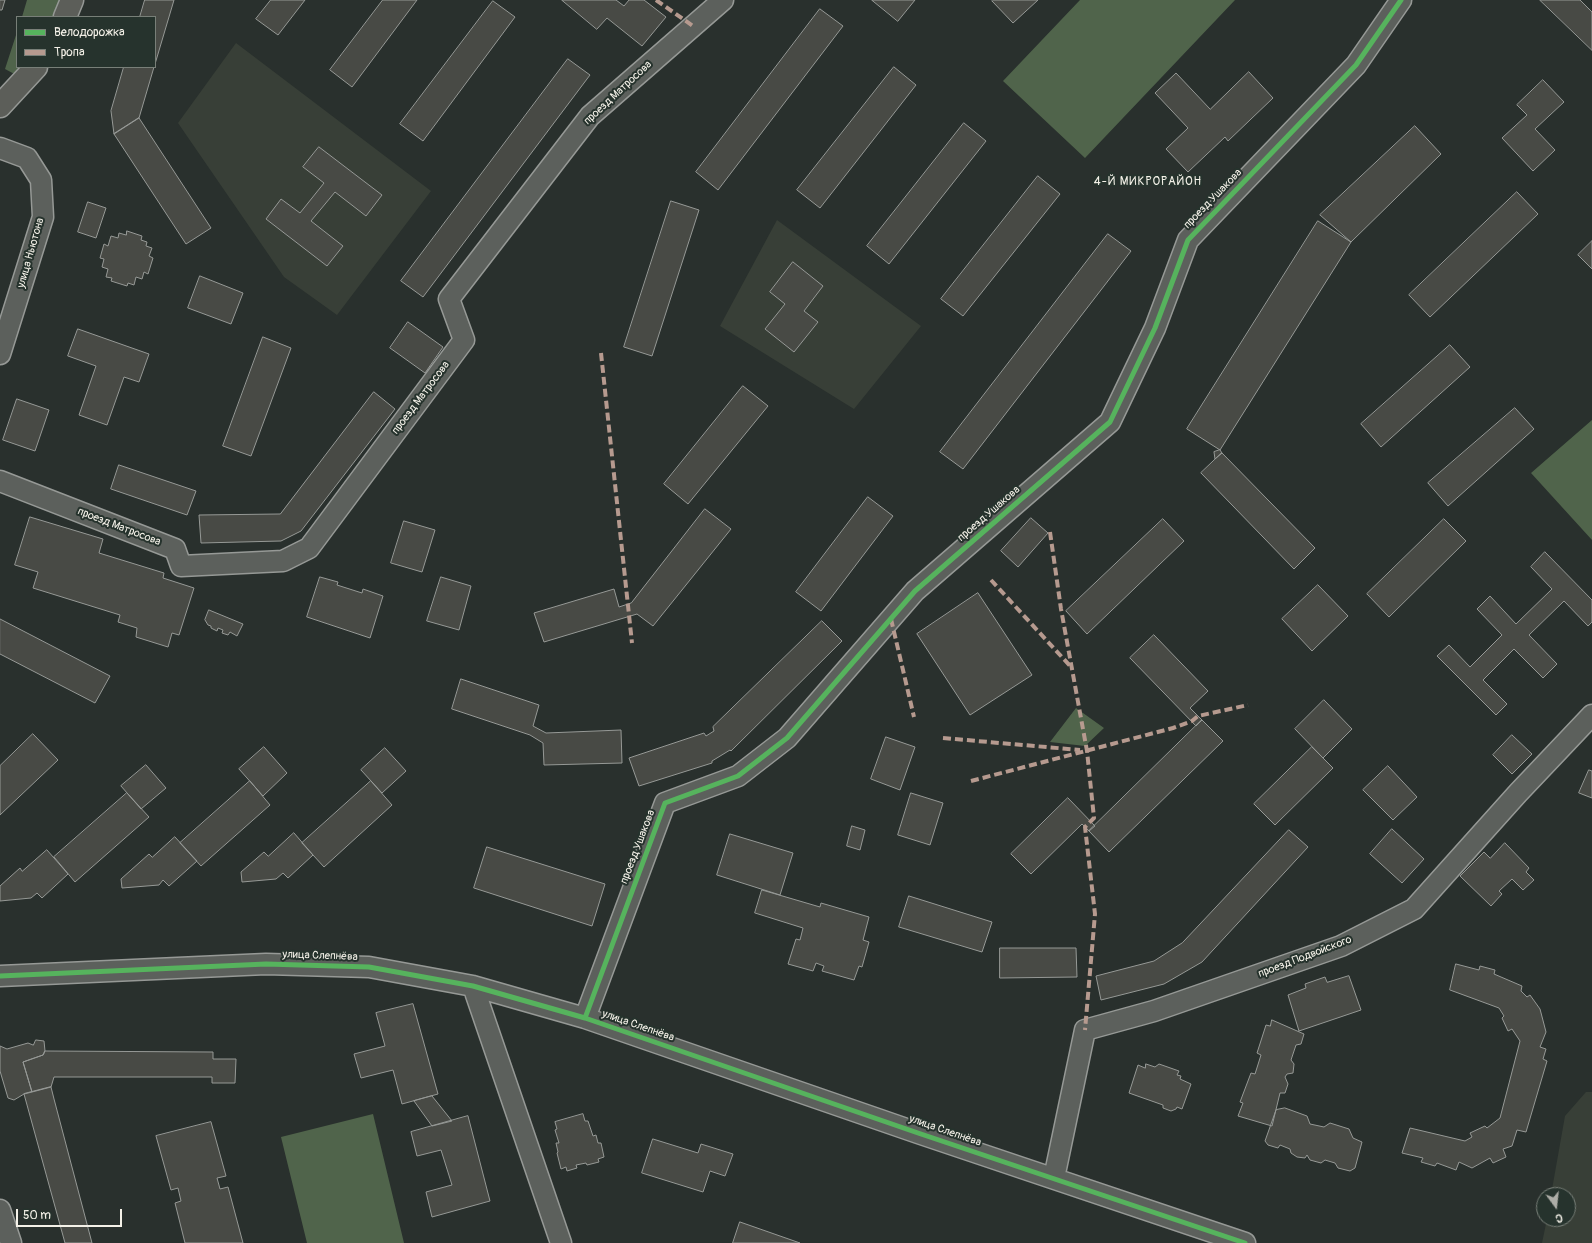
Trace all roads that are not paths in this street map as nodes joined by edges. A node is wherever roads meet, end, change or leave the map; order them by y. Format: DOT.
graph roads {
  1 [pos="72,0"];
  2 [pos="722,0"];
  3 [pos="1401,0"];
  4 [pos="65,16"];
  5 [pos="35,68"];
  6 [pos="0,106"];
  7 [pos="0,148"];
  8 [pos="0,354"];
  9 [pos="0,481"];
  10 [pos="1592,715"];
  11 [pos="0,976"];
  12 [pos="473,986"];
  13 [pos="585,1018"];
  14 [pos="1054,1178"];
  15 [pos="0,1210"];
  16 [pos="11,1243"];
  17 [pos="561,1243"];
  18 [pos="1245,1243"];
  1 -- 4 [label="main road"];
  2 -- 9 [label="street, проезд Матросова"];
  3 -- 13 [label="street, проезд Ушакова"];
  5 -- 6 [label="main road"];
  7 -- 8 [label="street, улица Ньютона"];
  10 -- 14 [label="street, проезд Подвойского"];
  11 -- 12 [label="street, улица Слепнёва"];
  12 -- 13 [label="street, улица Слепнёва"];
  12 -- 17 [label="street"];
  13 -- 14 [label="street, улица Слепнёва"];
  14 -- 18 [label="street, улица Слепнёва"];
  15 -- 16 [label="street"];
}
